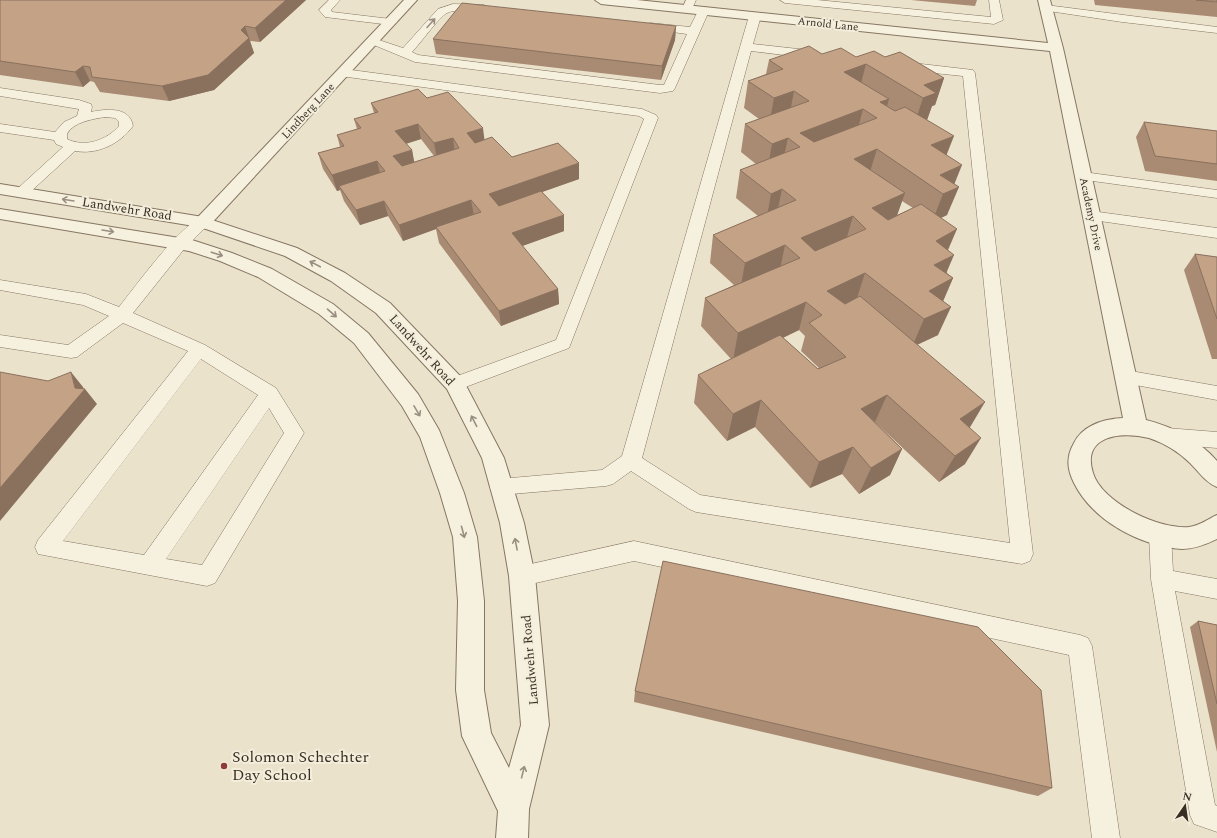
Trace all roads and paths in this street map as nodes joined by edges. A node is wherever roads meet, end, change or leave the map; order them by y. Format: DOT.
graph roads {
  1 [pos="335,0"];
  2 [pos="411,0"];
  3 [pos="601,0"];
  4 [pos="785,0"];
  5 [pos="994,0"];
  6 [pos="1045,4"];
  7 [pos="689,5"];
  8 [pos="493,9"];
  9 [pos="703,11"];
  10 [pos="750,13"];
  11 [pos="391,22"];
  12 [pos="640,25"];
  13 [pos="1217,30"];
  14 [pos="694,31"];
  15 [pos="373,42"];
  16 [pos="746,47"];
  17 [pos="1056,48"];
  18 [pos="405,52"];
  19 [pos="831,57"];
  20 [pos="884,64"];
  21 [pos="344,73"];
  22 [pos="0,92"];
  23 [pos="83,117"];
  24 [pos="0,128"];
  25 [pos="60,137"];
  26 [pos="72,146"];
  27 [pos="1083,176"];
  28 [pos="0,189"];
  29 [pos="21,193"];
  30 [pos="1217,194"];
  31 [pos="0,214"];
  32 [pos="1091,216"];
  33 [pos="203,222"];
  34 [pos="1217,233"];
  35 [pos="180,244"];
  36 [pos="0,285"];
  37 [pos="122,315"];
  38 [pos="0,341"];
  39 [pos="199,349"];
  40 [pos="1125,377"];
  41 [pos="455,384"];
  42 [pos="268,393"];
  43 [pos="1217,393"];
  44 [pos="1136,427"];
  45 [pos="1166,436"];
  46 [pos="1217,440"];
  47 [pos="631,461"];
  48 [pos="1217,477"];
  49 [pos="500,487"];
  50 [pos="1217,526"];
  51 [pos="1160,535"];
  52 [pos="149,566"];
  53 [pos="522,576"];
  54 [pos="1162,579"];
  55 [pos="1217,589"];
  56 [pos="1217,819"];
  57 [pos="513,824"];
  58 [pos="1106,838"];
  1 -- 11 [label="lane"];
  2 -- 11 [label="street, Lindberg Lane"];
  3 -- 7 [label="street, Arnold Lane"];
  4 -- 5 [label="lane"];
  6 -- 13 [label="lane"];
  6 -- 17 [label="street, Academy Drive"];
  7 -- 9 [label="street, Arnold Lane"];
  18 -- 8 [label="lane, one-way"];
  9 -- 10 [label="street, Arnold Lane"];
  9 -- 14 [label="lane"];
  10 -- 16 [label="lane"];
  10 -- 17 [label="street, Arnold Lane"];
  11 -- 15 [label="street, Lindberg Lane"];
  12 -- 14 [label="lane"];
  14 -- 18 [label="lane"];
  15 -- 18 [label="lane"];
  15 -- 21 [label="street, Lindberg Lane"];
  16 -- 19 [label="lane"];
  16 -- 47 [label="lane"];
  17 -- 27 [label="street, Academy Drive"];
  20 -- 47 [label="lane"];
  21 -- 33 [label="street, Lindberg Lane"];
  21 -- 41 [label="lane"];
  22 -- 23 [label="lane"];
  23 -- 25 [label="lane"];
  23 -- 26 [label="lane"];
  24 -- 25 [label="lane"];
  25 -- 26 [label="lane"];
  26 -- 29 [label="lane"];
  27 -- 30 [label="lane"];
  27 -- 32 [label="street, Academy Drive"];
  28 -- 29 [label="street, Landwehr Road"];
  33 -- 29 [label="street, Landwehr Road, one-way"];
  31 -- 35 [label="street, Landwehr Road, one-way"];
  32 -- 34 [label="lane"];
  32 -- 40 [label="street, Academy Drive"];
  33 -- 35 [label="lane"];
  41 -- 33 [label="street, Landwehr Road, one-way"];
  35 -- 37 [label="lane"];
  35 -- 57 [label="street, Landwehr Road, one-way"];
  36 -- 37 [label="lane"];
  37 -- 38 [label="lane"];
  37 -- 39 [label="lane"];
  39 -- 42 [label="lane"];
  39 -- 52 [label="lane"];
  40 -- 43 [label="lane"];
  40 -- 44 [label="street, Academy Drive"];
  49 -- 41 [label="street, Landwehr Road, one-way"];
  42 -- 52 [label="lane"];
  42 -- 52 [label="lane"];
  44 -- 45 [label="street"];
  44 -- 51 [label="street"];
  45 -- 46 [label="lane"];
  45 -- 48 [label="street"];
  47 -- 49 [label="lane"];
  53 -- 49 [label="street, Landwehr Road, one-way"];
  50 -- 51 [label="street"];
  51 -- 54 [label="lane"];
  57 -- 53 [label="street, Landwehr Road, one-way"];
  53 -- 58 [label="lane"];
  54 -- 55 [label="lane"];
  54 -- 56 [label="lane"];
}
